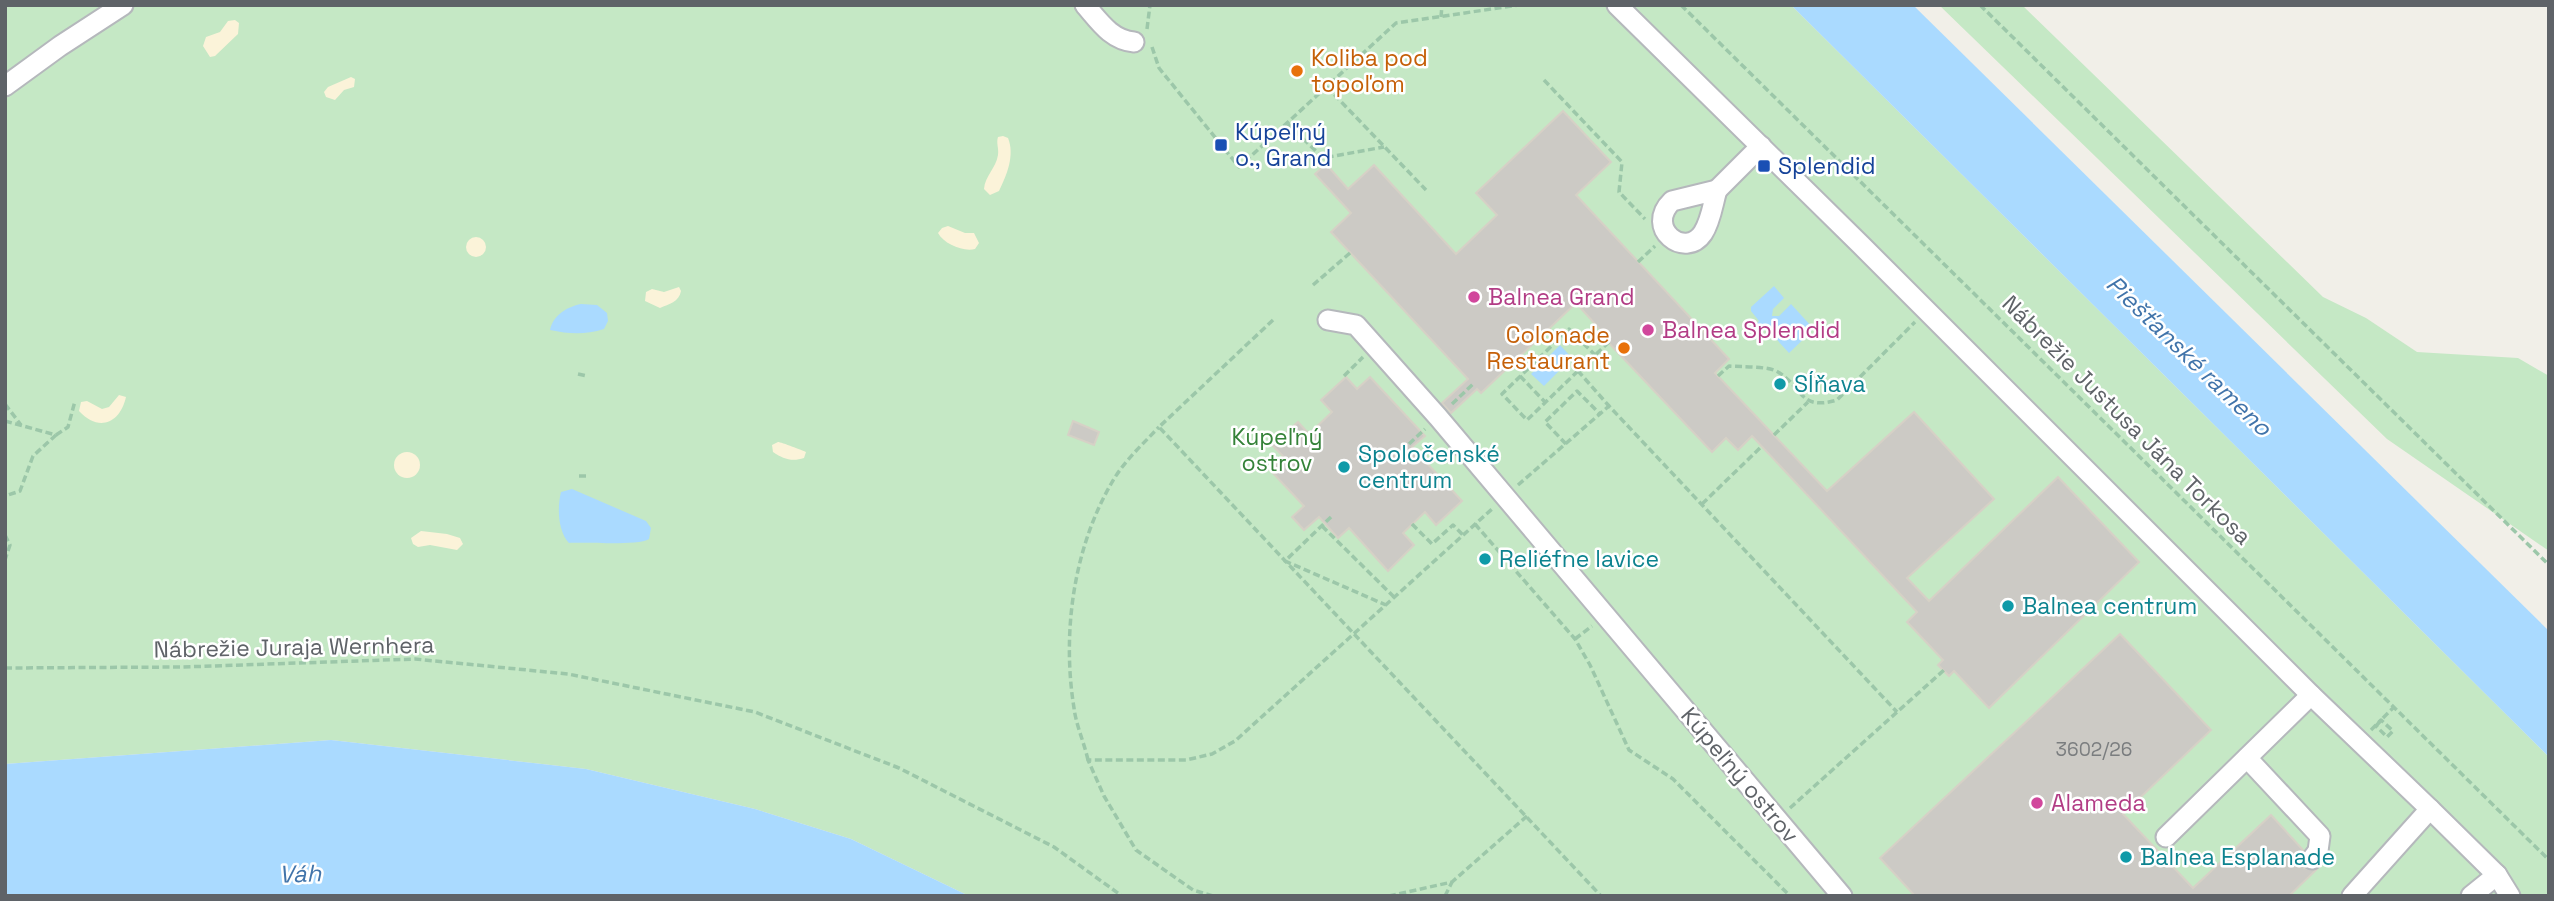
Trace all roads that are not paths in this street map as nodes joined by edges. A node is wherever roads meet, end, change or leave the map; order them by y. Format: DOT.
graph roads {
  1 [pos="123,5"];
  2 [pos="1085,5"];
  3 [pos="1617,5"];
  4 [pos="1144,39"];
  5 [pos="5,86"];
  6 [pos="1761,146"];
  7 [pos="1717,190"];
  8 [pos="1328,320"];
  9 [pos="2311,695"];
  10 [pos="2247,758"];
  11 [pos="2430,808"];
  12 [pos="2166,837"];
  13 [pos="2312,859"];
  14 [pos="2497,876"];
  15 [pos="1842,896"];
  16 [pos="2351,896"];
  17 [pos="2471,896"];
  18 [pos="2510,896"];
  1 -- 5 [label="street"];
  2 -- 4 [label="street"];
  3 -- 6 [label="street"];
  6 -- 7 [label="street"];
  6 -- 9 [label="street"];
  7 -- 7 [label="street"];
  8 -- 15 [label="street, Kúpeľný ostrov"];
  9 -- 10 [label="street"];
  9 -- 11 [label="street"];
  10 -- 12 [label="street"];
  10 -- 13 [label="street"];
  11 -- 14 [label="street"];
  11 -- 16 [label="street"];
  14 -- 17 [label="street"];
  14 -- 18 [label="street"];
}
